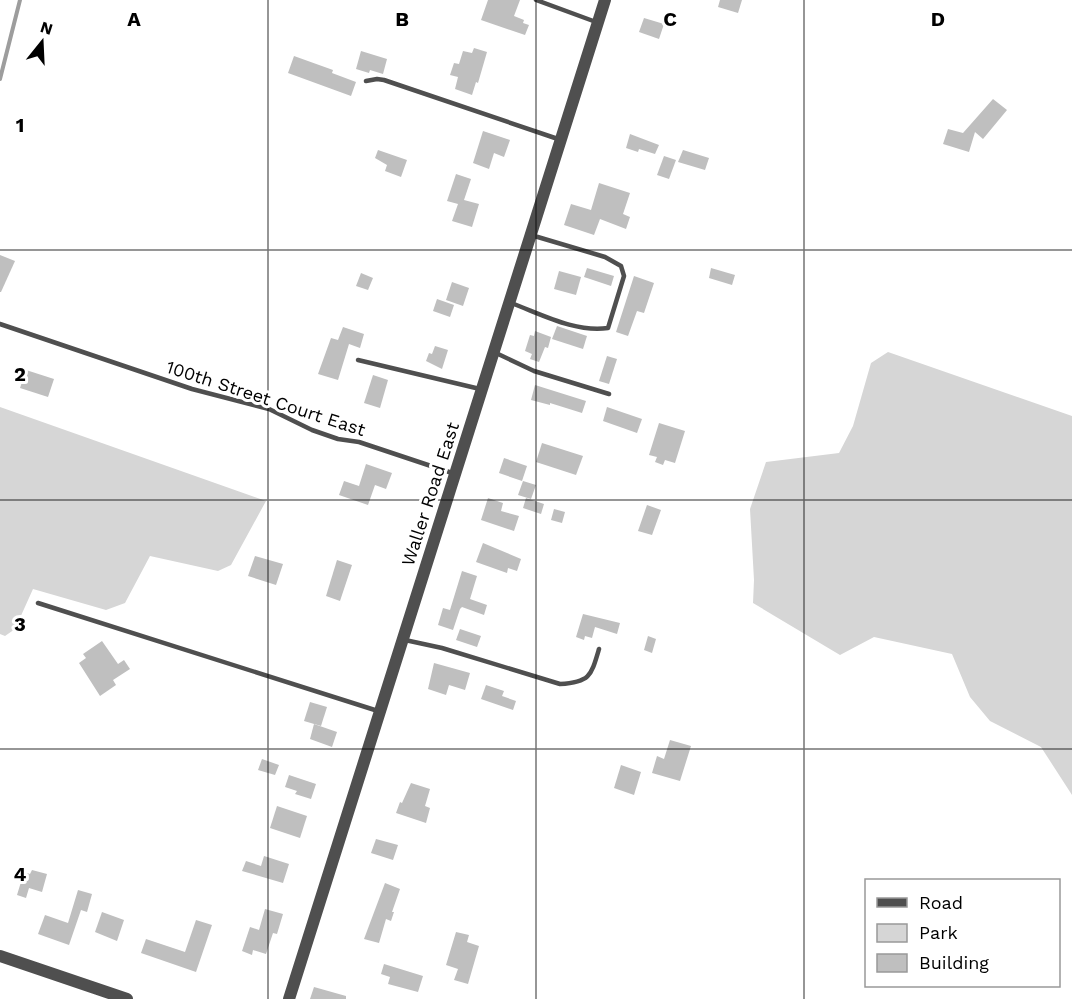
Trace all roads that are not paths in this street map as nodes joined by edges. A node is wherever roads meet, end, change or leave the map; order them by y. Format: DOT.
graph roads {
  1 [pos="536,0"];
  2 [pos="605,0"];
  3 [pos="598,23"];
  4 [pos="366,81"];
  5 [pos="561,140"];
  6 [pos="531,235"];
  7 [pos="509,303"];
  8 [pos="0,324"];
  9 [pos="494,352"];
  10 [pos="358,360"];
  11 [pos="482,389"];
  12 [pos="609,394"];
  13 [pos="455,474"];
  14 [pos="38,603"];
  15 [pos="403,639"];
  16 [pos="599,649"];
  17 [pos="380,711"];
  18 [pos="0,957"];
  19 [pos="127,999"];
  20 [pos="289,999"];
  1 -- 3 [label="lane"];
  2 -- 3 [label="street, Waller Road East"];
  3 -- 5 [label="street, Waller Road East"];
  4 -- 5 [label="lane"];
  5 -- 6 [label="street, Waller Road East"];
  6 -- 7 [label="street, Waller Road East"];
  6 -- 7 [label="lane"];
  7 -- 9 [label="street, Waller Road East"];
  8 -- 13 [label="lane, 100th Street Court East"];
  9 -- 11 [label="street, Waller Road East"];
  9 -- 12 [label="lane"];
  10 -- 11 [label="lane"];
  11 -- 13 [label="street, Waller Road East"];
  13 -- 15 [label="street, Waller Road East"];
  14 -- 17 [label="lane"];
  15 -- 16 [label="lane"];
  15 -- 17 [label="street, Waller Road East"];
  17 -- 20 [label="street, Waller Road East"];
  18 -- 19 [label="street"];
}
